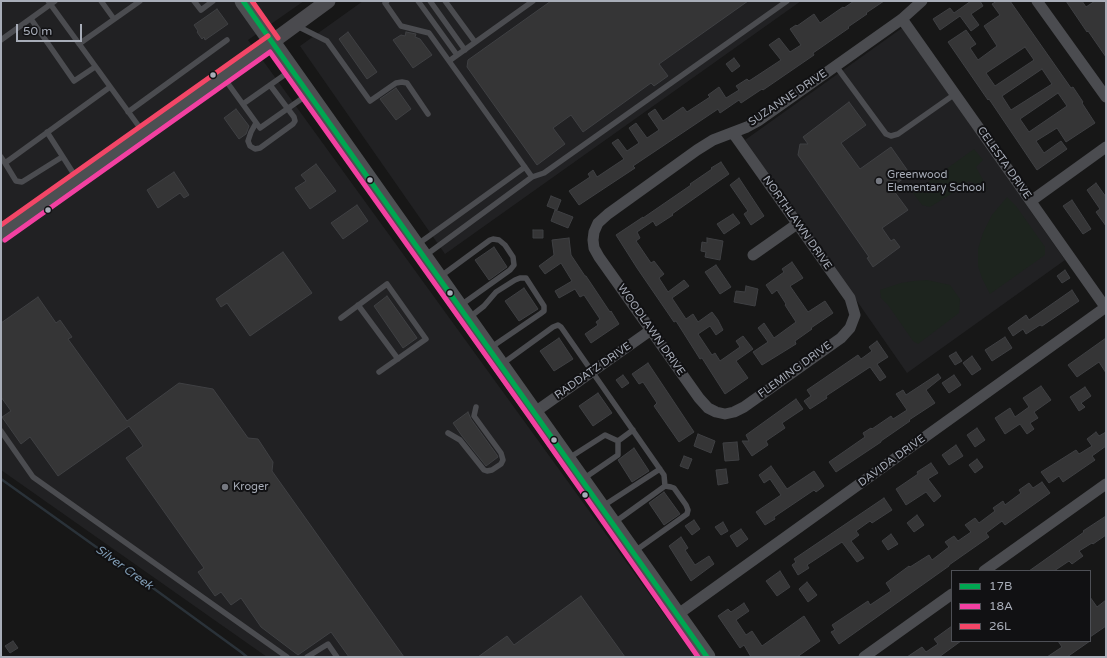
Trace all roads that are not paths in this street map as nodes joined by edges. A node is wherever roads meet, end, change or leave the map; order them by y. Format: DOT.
graph roads {
  1 [pos="100,1"];
  2 [pos="140,1"];
  3 [pos="194,1"];
  4 [pos="213,1"];
  5 [pos="243,1"];
  6 [pos="387,1"];
  7 [pos="418,1"];
  8 [pos="430,1"];
  9 [pos="444,1"];
  10 [pos="533,1"];
  11 [pos="787,1"];
  12 [pos="922,1"];
  13 [pos="1037,1"];
  14 [pos="51,2"];
  15 [pos="325,2"];
  16 [pos="31,19"];
  17 [pos="114,19"];
  18 [pos="902,19"];
  19 [pos="295,25"];
  20 [pos="1,40"];
  21 [pos="226,40"];
  22 [pos="272,42"];
  23 [pos="475,42"];
  24 [pos="79,44"];
  25 [pos="465,50"];
  26 [pos="458,55"];
  27 [pos="449,61"];
  28 [pos="95,66"];
  29 [pos="836,66"];
  30 [pos="292,70"];
  31 [pos="222,76"];
  32 [pos="270,85"];
  33 [pos="110,87"];
  34 [pos="309,94"];
  35 [pos="955,94"];
  36 [pos="1106,97"];
  37 [pos="242,104"];
  38 [pos="288,109"];
  39 [pos="128,112"];
  40 [pos="428,114"];
  41 [pos="256,123"];
  42 [pos="46,132"];
  43 [pos="143,133"];
  44 [pos="733,133"];
  45 [pos="1106,147"];
  46 [pos="1,157"];
  47 [pos="62,157"];
  48 [pos="5,163"];
  49 [pos="525,167"];
  50 [pos="532,177"];
  51 [pos="77,180"];
  52 [pos="1031,201"];
  53 [pos="797,224"];
  54 [pos="594,232"];
  55 [pos="1,234"];
  56 [pos="420,251"];
  57 [pos="753,255"];
  58 [pos="502,276"];
  59 [pos="439,278"];
  60 [pos="508,285"];
  61 [pos="358,305"];
  62 [pos="1106,307"];
  63 [pos="464,312"];
  64 [pos="855,315"];
  65 [pos="340,318"];
  66 [pos="651,330"];
  67 [pos="489,348"];
  68 [pos="398,359"];
  69 [pos="501,364"];
  70 [pos="380,372"];
  71 [pos="592,372"];
  72 [pos="476,407"];
  73 [pos="535,412"];
  74 [pos="725,414"];
  75 [pos="633,430"];
  76 [pos="1,431"];
  77 [pos="448,433"];
  78 [pos="618,441"];
  79 [pos="568,459"];
  80 [pos="660,469"];
  81 [pos="582,480"];
  82 [pos="1106,484"];
  83 [pos="665,486"];
  84 [pos="602,508"];
  85 [pos="613,524"];
  86 [pos="633,552"];
  87 [pos="985,570"];
  88 [pos="951,595"];
  89 [pos="677,615"];
  90 [pos="286,657"];
  91 [pos="307,657"];
  92 [pos="337,657"];
  93 [pos="706,657"];
  94 [pos="864,657"];
  1 -- 17 [label="lane"];
  2 -- 17 [label="lane"];
  3 -- 4 [label="lane"];
  5 -- 22 [label="main road"];
  6 -- 27 [label="lane"];
  7 -- 26 [label="lane"];
  8 -- 25 [label="lane"];
  9 -- 23 [label="lane"];
  10 -- 23 [label="lane"];
  11 -- 50 [label="lane"];
  12 -- 18 [label="street, SUZANNE DRIVE"];
  13 -- 36 [label="street"];
  14 -- 16 [label="lane"];
  14 -- 24 [label="lane"];
  15 -- 19 [label="main road"];
  16 -- 20 [label="lane"];
  16 -- 28 [label="lane"];
  17 -- 24 [label="lane"];
  18 -- 29 [label="street, SUZANNE DRIVE"];
  18 -- 35 [label="street, CELESTA DRIVE"];
  19 -- 22 [label="main road"];
  19 -- 40 [label="lane"];
  21 -- 39 [label="lane"];
  22 -- 30 [label="main road"];
  22 -- 31 [label="main road"];
  23 -- 25 [label="lane"];
  24 -- 28 [label="lane"];
  25 -- 26 [label="lane"];
  26 -- 27 [label="lane"];
  27 -- 49 [label="lane"];
  28 -- 33 [label="lane"];
  29 -- 35 [label="lane"];
  29 -- 44 [label="street, SUZANNE DRIVE"];
  30 -- 32 [label="lane"];
  30 -- 34 [label="main road"];
  31 -- 37 [label="lane"];
  31 -- 43 [label="main road"];
  32 -- 37 [label="lane"];
  32 -- 38 [label="lane"];
  33 -- 39 [label="lane"];
  33 -- 42 [label="lane"];
  34 -- 38 [label="lane"];
  34 -- 56 [label="main road"];
  35 -- 52 [label="street, CELESTA DRIVE"];
  37 -- 41 [label="lane"];
  38 -- 41 [label="lane"];
  38 -- 41 [label="lane"];
  39 -- 43 [label="lane"];
  42 -- 47 [label="lane"];
  42 -- 48 [label="lane"];
  43 -- 51 [label="main road"];
  44 -- 53 [label="street, NORTHLAWN DRIVE"];
  44 -- 54 [label="street, SUZANNE DRIVE"];
  45 -- 52 [label="street"];
  46 -- 48 [label="lane"];
  47 -- 48 [label="lane"];
  47 -- 51 [label="lane"];
  49 -- 50 [label="lane"];
  49 -- 56 [label="lane"];
  50 -- 56 [label="lane"];
  51 -- 55 [label="main road"];
  52 -- 62 [label="street, CELESTA DRIVE"];
  53 -- 57 [label="street"];
  53 -- 64 [label="street, NORTHLAWN DRIVE"];
  54 -- 66 [label="street, WOODLAWN DRIVE"];
  56 -- 59 [label="main road"];
  58 -- 59 [label="lane"];
  58 -- 60 [label="lane"];
  58 -- 63 [label="lane"];
  59 -- 63 [label="main road"];
  60 -- 63 [label="lane"];
  60 -- 67 [label="lane"];
  61 -- 65 [label="lane"];
  61 -- 68 [label="lane"];
  61 -- 68 [label="lane"];
  62 -- 89 [label="street, DAVIDA DRIVE"];
  63 -- 67 [label="main road"];
  64 -- 74 [label="street, FLEMING DRIVE"];
  66 -- 71 [label="street, RADDATZ DRIVE"];
  66 -- 74 [label="street, WOODLAWN DRIVE"];
  67 -- 69 [label="main road"];
  68 -- 70 [label="lane"];
  69 -- 71 [label="lane"];
  69 -- 73 [label="main road"];
  71 -- 73 [label="street, RADDATZ DRIVE"];
  71 -- 75 [label="lane"];
  72 -- 77 [label="lane"];
  73 -- 79 [label="main road"];
  75 -- 78 [label="lane"];
  75 -- 80 [label="lane"];
  76 -- 90 [label="lane"];
  78 -- 79 [label="lane"];
  78 -- 81 [label="lane"];
  79 -- 81 [label="main road"];
  80 -- 83 [label="lane"];
  80 -- 84 [label="lane"];
  81 -- 84 [label="main road"];
  82 -- 87 [label="street"];
  83 -- 85 [label="lane"];
  83 -- 86 [label="lane"];
  84 -- 85 [label="main road"];
  85 -- 86 [label="main road"];
  86 -- 89 [label="main road"];
  88 -- 94 [label="street"];
  89 -- 93 [label="main road"];
  91 -- 92 [label="lane"];
}
